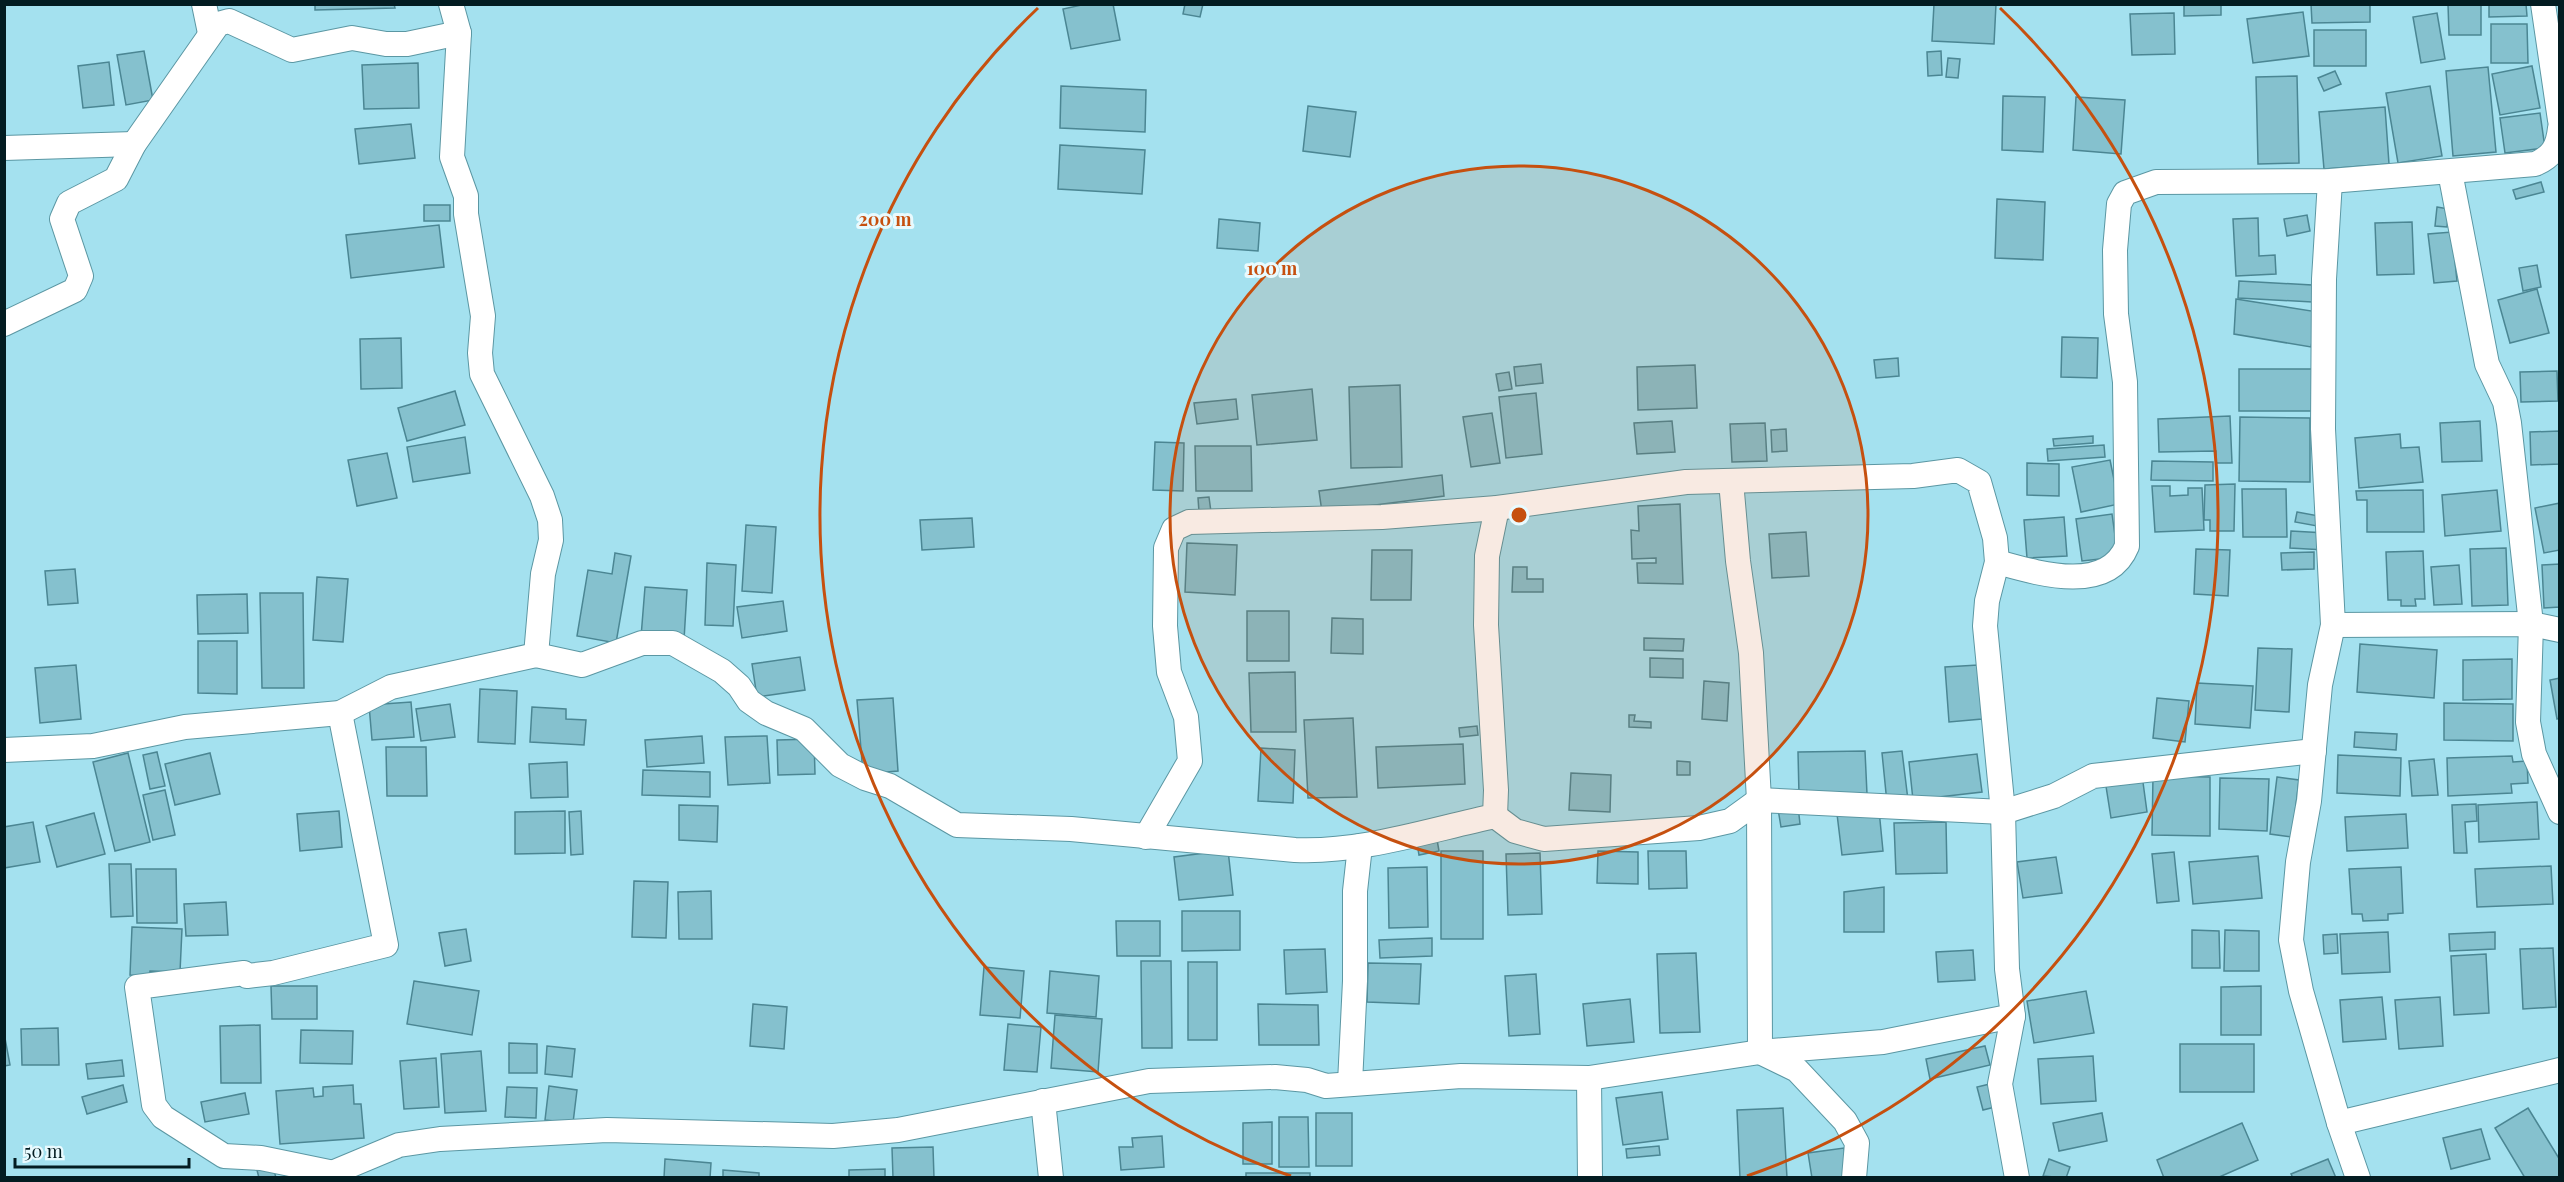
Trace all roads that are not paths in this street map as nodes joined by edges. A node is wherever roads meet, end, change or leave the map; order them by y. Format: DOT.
graph roads {
  1 [pos="204,4"];
  2 [pos="451,4"];
  3 [pos="2543,4"];
  4 [pos="210,33"];
  5 [pos="459,33"];
  6 [pos="2559,120"];
  7 [pos="2559,128"];
  8 [pos="134,144"];
  9 [pos="4,148"];
  10 [pos="2553,165"];
  11 [pos="2450,172"];
  12 [pos="2330,182"];
  13 [pos="4,324"];
  14 [pos="1731,481"];
  15 [pos="1497,508"];
  16 [pos="1997,562"];
  17 [pos="2532,624"];
  18 [pos="2333,625"];
  19 [pos="2559,630"];
  20 [pos="536,655"];
  21 [pos="340,713"];
  22 [pos="4,750"];
  23 [pos="2314,752"];
  24 [pos="1759,800"];
  25 [pos="2003,812"];
  26 [pos="2559,812"];
  27 [pos="1495,816"];
  28 [pos="1146,837"];
  29 [pos="1360,846"];
  30 [pos="2013,1016"];
  31 [pos="1760,1052"];
  32 [pos="2559,1070"];
  33 [pos="1589,1078"];
  34 [pos="1350,1083"];
  35 [pos="1043,1101"];
  36 [pos="2339,1123"];
  37 [pos="324,1175"];
  38 [pos="1051,1178"];
  39 [pos="1590,1178"];
  40 [pos="1854,1178"];
  41 [pos="2017,1178"];
  42 [pos="2358,1178"];
  1 -- 4 [label="street"];
  2 -- 5 [label="street"];
  3 -- 6 [label="street"];
  4 -- 5 [label="street"];
  4 -- 8 [label="street"];
  5 -- 20 [label="street"];
  7 -- 10 [label="street"];
  8 -- 9 [label="street"];
  8 -- 13 [label="street"];
  10 -- 11 [label="street"];
  11 -- 12 [label="street"];
  11 -- 17 [label="street"];
  12 -- 16 [label="street"];
  12 -- 18 [label="street"];
  14 -- 15 [label="street"];
  14 -- 16 [label="street"];
  14 -- 24 [label="street"];
  15 -- 27 [label="street"];
  15 -- 28 [label="street"];
  16 -- 25 [label="street"];
  17 -- 18 [label="street"];
  17 -- 19 [label="street"];
  17 -- 26 [label="street"];
  18 -- 23 [label="street"];
  20 -- 21 [label="street"];
  20 -- 28 [label="street"];
  21 -- 22 [label="street"];
  21 -- 37 [label="street"];
  23 -- 25 [label="street"];
  23 -- 36 [label="street"];
  24 -- 25 [label="street"];
  24 -- 27 [label="street"];
  24 -- 31 [label="street"];
  25 -- 30 [label="street"];
  27 -- 29 [label="street"];
  28 -- 29 [label="street"];
  29 -- 34 [label="street"];
  30 -- 31 [label="street"];
  30 -- 41 [label="street"];
  31 -- 33 [label="street"];
  31 -- 40 [label="street"];
  32 -- 36 [label="street"];
  33 -- 34 [label="street"];
  33 -- 39 [label="street"];
  34 -- 35 [label="street"];
  35 -- 37 [label="street"];
  35 -- 38 [label="street"];
  36 -- 42 [label="street"];
}
